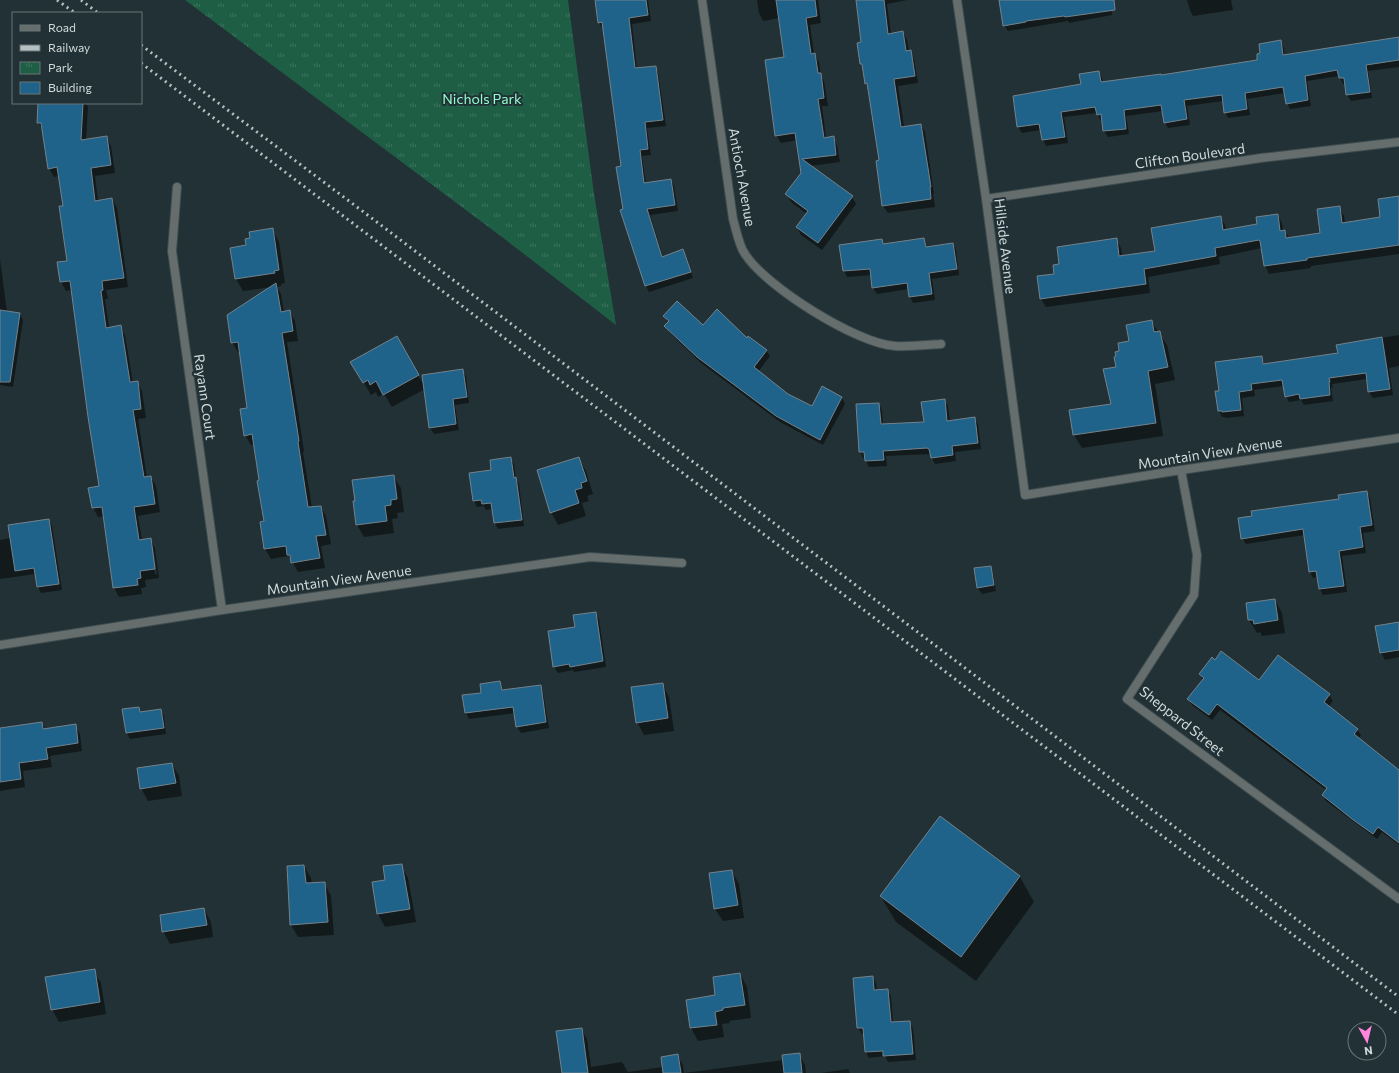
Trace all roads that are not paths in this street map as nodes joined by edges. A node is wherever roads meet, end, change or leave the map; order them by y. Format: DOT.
graph roads {
  1 [pos="702,0"];
  2 [pos="957,0"];
  3 [pos="1399,142"];
  4 [pos="177,187"];
  5 [pos="986,199"];
  6 [pos="941,344"];
  7 [pos="1399,438"];
  8 [pos="1181,470"];
  9 [pos="1025,495"];
  10 [pos="682,563"];
  11 [pos="222,610"];
  12 [pos="0,645"];
  13 [pos="1399,899"];
  1 -- 6 [label="street, Antioch Avenue"];
  2 -- 5 [label="street, Hillside Avenue"];
  3 -- 5 [label="street, Clifton Boulevard"];
  4 -- 11 [label="street, Rayann Court"];
  5 -- 9 [label="street, Hillside Avenue"];
  7 -- 8 [label="street, Mountain View Avenue"];
  8 -- 9 [label="street, Mountain View Avenue"];
  8 -- 13 [label="street, Sheppard Street"];
  10 -- 11 [label="street, Mountain View Avenue"];
  11 -- 12 [label="street, Mountain View Avenue"];
}
